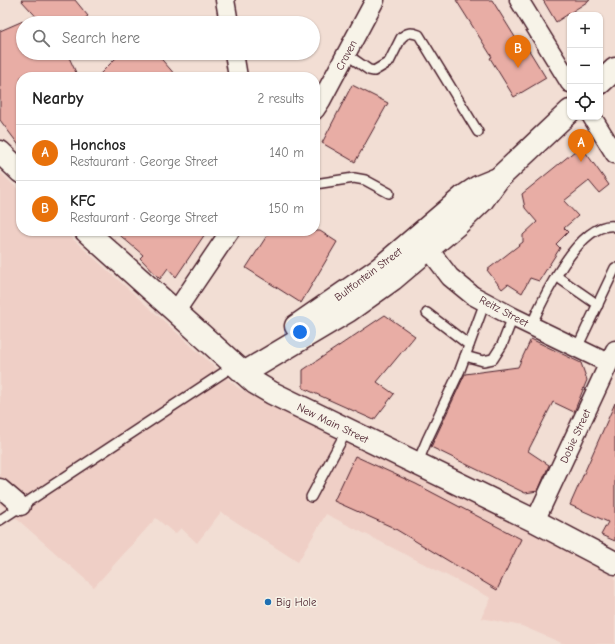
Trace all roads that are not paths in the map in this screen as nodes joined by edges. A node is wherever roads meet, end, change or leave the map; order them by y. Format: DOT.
graph roads {
  1 [pos="225,0"];
  2 [pos="375,0"];
  3 [pos="519,0"];
  4 [pos="228,16"];
  5 [pos="346,54"];
  6 [pos="235,60"];
  7 [pos="615,70"];
  8 [pos="237,72"];
  9 [pos="567,78"];
  10 [pos="603,80"];
  11 [pos="320,101"];
  12 [pos="567,114"];
  13 [pos="594,120"];
  14 [pos="478,132"];
  15 [pos="0,152"];
  16 [pos="615,154"];
  17 [pos="16,167"];
  18 [pos="320,183"];
  19 [pos="389,193"];
  20 [pos="615,227"];
  21 [pos="92,236"];
  22 [pos="227,236"];
  23 [pos="423,242"];
  24 [pos="615,268"];
  25 [pos="556,276"];
  26 [pos="485,302"];
  27 [pos="598,305"];
  28 [pos="176,311"];
  29 [pos="427,313"];
  30 [pos="513,317"];
  31 [pos="531,326"];
  32 [pos="469,345"];
  33 [pos="577,348"];
  34 [pos="465,356"];
  35 [pos="612,357"];
  36 [pos="239,369"];
  37 [pos="347,430"];
  38 [pos="417,464"];
  39 [pos="0,488"];
  40 [pos="311,497"];
  41 [pos="21,506"];
  42 [pos="0,520"];
  43 [pos="535,521"];
  44 [pos="615,563"];
  1 -- 4 [label="street"];
  2 -- 5 [label="street, Craven"];
  3 -- 9 [label="street"];
  5 -- 11 [label="street, Craven"];
  5 -- 14 [label="lane"];
  6 -- 8 [label="street"];
  7 -- 10 [label="street"];
  12 -- 23 [label="street, Bultfontein Street"];
  13 -- 16 [label="street"];
  15 -- 17 [label="street"];
  18 -- 19 [label="lane"];
  20 -- 25 [label="lane"];
  21 -- 28 [label="street, New Main Street"];
  22 -- 28 [label="street"];
  23 -- 26 [label="street, Reitz Street"];
  23 -- 36 [label="street, Bultfontein Street"];
  24 -- 27 [label="lane"];
  25 -- 27 [label="lane"];
  25 -- 31 [label="lane"];
  26 -- 30 [label="street, Reitz Street"];
  26 -- 32 [label="lane"];
  27 -- 33 [label="lane"];
  28 -- 36 [label="street, New Main Street"];
  29 -- 32 [label="lane"];
  30 -- 31 [label="street, Reitz Street"];
  30 -- 34 [label="lane"];
  31 -- 33 [label="street, Reitz Street"];
  32 -- 34 [label="lane"];
  33 -- 35 [label="street, Reitz Street"];
  34 -- 38 [label="lane"];
  35 -- 43 [label="street, Dobie Street"];
  36 -- 37 [label="street, New Main Street"];
  36 -- 41 [label="lane"];
  37 -- 38 [label="street, New Main Street"];
  37 -- 40 [label="lane"];
  38 -- 43 [label="street, New Main Street"];
  39 -- 41 [label="street"];
  41 -- 42 [label="lane"];
  43 -- 44 [label="street, New Main Street"];
}
